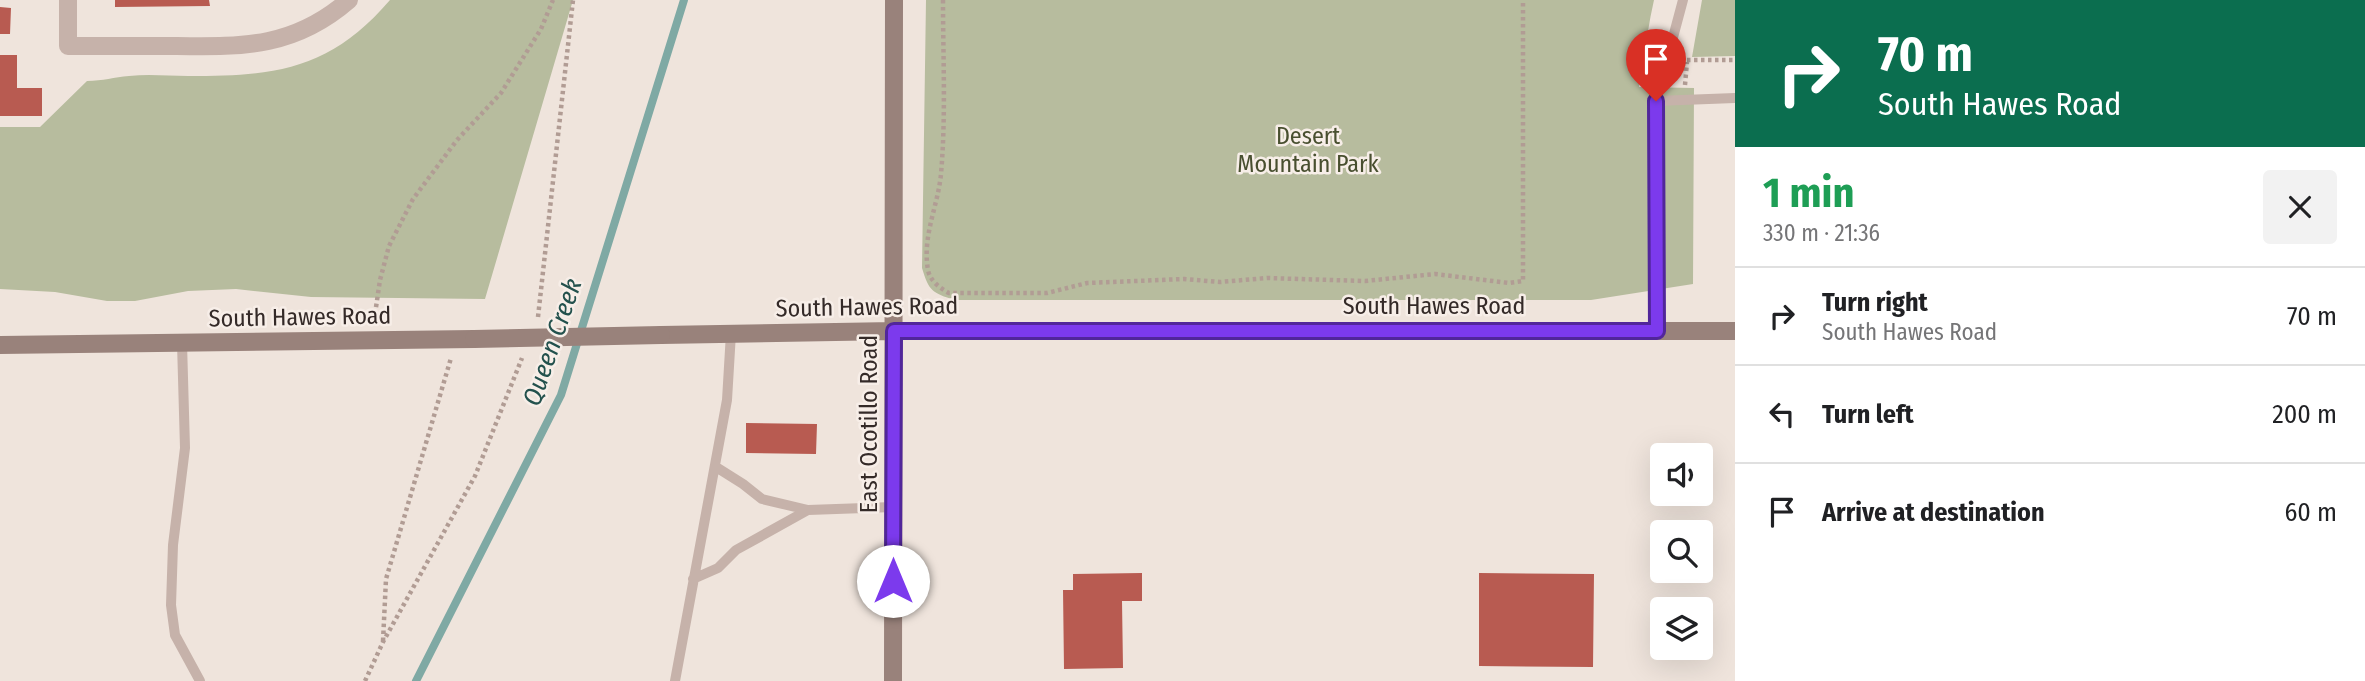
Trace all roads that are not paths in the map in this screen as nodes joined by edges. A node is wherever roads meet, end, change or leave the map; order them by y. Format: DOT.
graph roads {
  1 [pos="68,0"];
  2 [pos="349,0"];
  3 [pos="894,0"];
  4 [pos="1683,0"];
  5 [pos="1735,98"];
  6 [pos="1656,101"];
  7 [pos="894,331"];
  8 [pos="1657,331"];
  9 [pos="1735,331"];
  10 [pos="731,333"];
  11 [pos="182,343"];
  12 [pos="0,345"];
  13 [pos="716,467"];
  14 [pos="893,507"];
  15 [pos="808,510"];
  16 [pos="693,579"];
  17 [pos="200,681"];
  18 [pos="675,681"];
  19 [pos="892,681"];
  1 -- 2 [label="street"];
  3 -- 7 [label="main road, East Ocotillo Road"];
  4 -- 6 [label="lane"];
  5 -- 6 [label="lane"];
  6 -- 8 [label="lane"];
  7 -- 8 [label="main road, South Hawes Road"];
  7 -- 10 [label="main road, South Hawes Road"];
  7 -- 14 [label="main road, East Ocotillo Road"];
  8 -- 9 [label="main road, South Hawes Road"];
  10 -- 11 [label="main road, South Hawes Road, bridge"];
  10 -- 13 [label="lane"];
  11 -- 12 [label="main road, South Hawes Road"];
  11 -- 17 [label="lane"];
  13 -- 15 [label="lane"];
  13 -- 16 [label="lane"];
  14 -- 15 [label="lane"];
  14 -- 19 [label="main road, East Ocotillo Road"];
  15 -- 16 [label="lane"];
  16 -- 18 [label="lane"];
}
